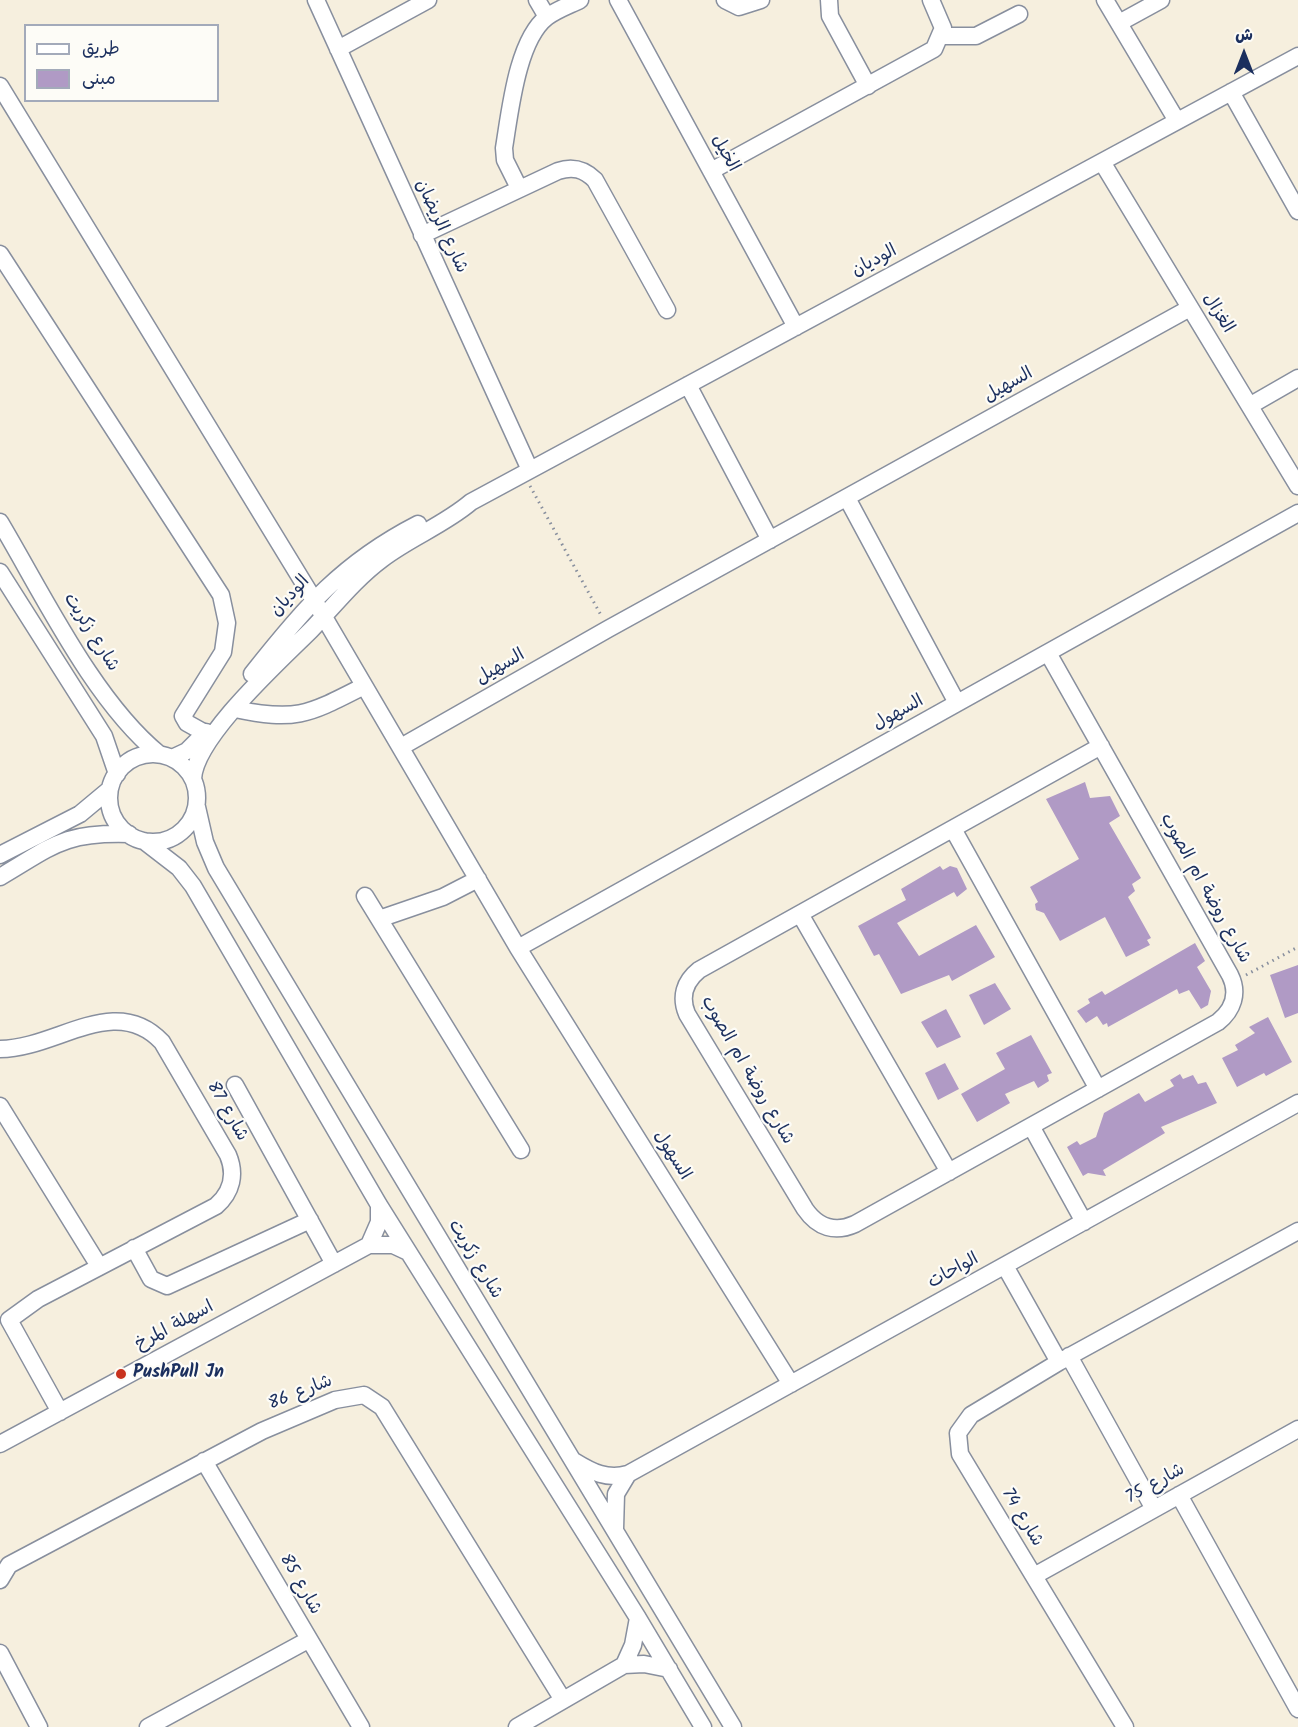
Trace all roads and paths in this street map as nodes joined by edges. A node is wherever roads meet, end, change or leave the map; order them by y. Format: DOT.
graph roads {
  1 [pos="316,0"];
  2 [pos="428,0"];
  3 [pos="537,0"];
  4 [pos="580,0"];
  5 [pos="618,0"];
  6 [pos="725,0"];
  7 [pos="761,0"];
  8 [pos="829,0"];
  9 [pos="931,0"];
  10 [pos="1106,0"];
  11 [pos="1161,0"];
  12 [pos="1019,14"];
  13 [pos="547,17"];
  14 [pos="1119,23"];
  15 [pos="942,36"];
  16 [pos="339,50"];
  17 [pos="1298,56"];
  18 [pos="0,86"];
  19 [pos="868,86"];
  20 [pos="1231,92"];
  21 [pos="1177,121"];
  22 [pos="1102,162"];
  23 [pos="711,171"];
  24 [pos="519,188"];
  25 [pos="1298,211"];
  26 [pos="422,235"];
  27 [pos="0,254"];
  28 [pos="1190,308"];
  29 [pos="667,310"];
  30 [pos="796,327"];
  31 [pos="1298,378"];
  32 [pos="688,385"];
  33 [pos="1251,405"];
  34 [pos="527,472"];
  35 [pos="1298,486"];
  36 [pos="847,498"];
  37 [pos="471,502"];
  38 [pos="1298,513"];
  39 [pos="0,522"];
  40 [pos="770,540"];
  41 [pos="0,572"];
  42 [pos="314,600"];
  43 [pos="323,617"];
  44 [pos="608,629"];
  45 [pos="1048,652"];
  46 [pos="364,686"];
  47 [pos="957,703"];
  48 [pos="235,709"];
  49 [pos="205,733"];
  50 [pos="1101,746"];
  51 [pos="401,747"];
  52 [pos="166,756"];
  53 [pos="193,779"];
  54 [pos="113,781"];
  55 [pos="196,807"];
  56 [pos="953,829"];
  57 [pos="129,834"];
  58 [pos="144,841"];
  59 [pos="36,845"];
  60 [pos="0,855"];
  61 [pos="0,877"];
  62 [pos="478,879"];
  63 [pos="365,896"];
  64 [pos="800,914"];
  65 [pos="379,919"];
  66 [pos="1298,947"];
  67 [pos="518,948"];
  68 [pos="1233,981"];
  69 [pos="1,1046"];
  70 [pos="236,1085"];
  71 [pos="1098,1089"];
  72 [pos="1298,1103"];
  73 [pos="0,1106"];
  74 [pos="1031,1126"];
  75 [pos="520,1150"];
  76 [pos="950,1172"];
  77 [pos="380,1205"];
  78 [pos="310,1220"];
  79 [pos="1084,1222"];
  80 [pos="1298,1231"];
  81 [pos="369,1245"];
  82 [pos="134,1248"];
  83 [pos="408,1252"];
  84 [pos="334,1264"];
  85 [pos="99,1266"];
  86 [pos="1005,1266"];
  87 [pos="4,1323"];
  88 [pos="1064,1359"];
  89 [pos="791,1384"];
  90 [pos="60,1412"];
  91 [pos="1298,1429"];
  92 [pos="0,1444"];
  93 [pos="570,1458"];
  94 [pos="204,1461"];
  95 [pos="628,1474"];
  96 [pos="1179,1495"];
  97 [pos="1154,1509"];
  98 [pos="615,1531"];
  99 [pos="1034,1576"];
  100 [pos="0,1580"];
  101 [pos="638,1618"];
  102 [pos="308,1640"];
  103 [pos="0,1653"];
  104 [pos="624,1665"];
  105 [pos="669,1670"];
  106 [pos="563,1700"];
  107 [pos="1298,1709"];
  108 [pos="39,1727"];
  109 [pos="148,1727"];
  110 [pos="362,1727"];
  111 [pos="517,1727"];
  112 [pos="702,1727"];
  113 [pos="734,1727"];
  114 [pos="1125,1727"];
  1 -- 16 [label="street, شارع الريضان"];
  2 -- 16 [label="street"];
  3 -- 13 [label="street"];
  4 -- 13 [label="street"];
  5 -- 23 [label="street, الخيل"];
  6 -- 7 [label="street"];
  8 -- 19 [label="street"];
  9 -- 15 [label="street"];
  10 -- 14 [label="street"];
  11 -- 14 [label="street"];
  12 -- 15 [label="street"];
  13 -- 24 [label="street"];
  14 -- 21 [label="street"];
  15 -- 19 [label="street"];
  16 -- 26 [label="street, شارع الريضان"];
  17 -- 20 [label="street, الوديان"];
  18 -- 42 [label="street"];
  19 -- 23 [label="street"];
  20 -- 21 [label="street, الوديان"];
  20 -- 25 [label="street"];
  21 -- 22 [label="street, الوديان"];
  22 -- 28 [label="street, الغزال"];
  22 -- 30 [label="street, الوديان"];
  23 -- 30 [label="street, الخيل"];
  24 -- 26 [label="street"];
  24 -- 29 [label="street"];
  26 -- 34 [label="street, شارع الريضان"];
  27 -- 49 [label="street"];
  28 -- 33 [label="street, الغزال"];
  28 -- 36 [label="street, السهيل"];
  30 -- 32 [label="street, الوديان"];
  31 -- 33 [label="street"];
  32 -- 34 [label="street, الوديان"];
  32 -- 40 [label="street"];
  33 -- 35 [label="street, الغزال"];
  34 -- 37 [label="street, الوديان"];
  34 -- 44 [label="path"];
  36 -- 40 [label="street, السهيل"];
  36 -- 47 [label="street"];
  37 -- 42 [label="street, الوديان"];
  37 -- 43 [label="street, الوديان"];
  38 -- 45 [label="street, السهول"];
  39 -- 52 [label="street, شارع زكريت"];
  40 -- 44 [label="street, السهيل"];
  41 -- 54 [label="street"];
  42 -- 43 [label="street"];
  42 -- 49 [label="street, الوديان"];
  43 -- 46 [label="street"];
  43 -- 48 [label="street, الوديان"];
  44 -- 51 [label="street, السهيل"];
  45 -- 47 [label="street, السهول"];
  45 -- 50 [label="street, شارع روضة ام الصوب"];
  46 -- 48 [label="street"];
  46 -- 51 [label="street"];
  47 -- 67 [label="street, السهول"];
  48 -- 53 [label="street, الوديان"];
  49 -- 52 [label="street, الوديان"];
  50 -- 56 [label="street, شارع روضة ام الصوب"];
  50 -- 68 [label="street, شارع روضة ام الصوب"];
  51 -- 62 [label="street, السهول"];
  52 -- 53 [label="street"];
  52 -- 54 [label="street"];
  53 -- 55 [label="street"];
  54 -- 57 [label="street"];
  54 -- 59 [label="street"];
  55 -- 58 [label="street"];
  55 -- 93 [label="street, شارع زكريت"];
  56 -- 64 [label="street, شارع روضة ام الصوب"];
  56 -- 71 [label="street"];
  57 -- 58 [label="street"];
  57 -- 59 [label="street"];
  58 -- 77 [label="street"];
  59 -- 60 [label="street"];
  59 -- 61 [label="street"];
  62 -- 65 [label="street"];
  62 -- 67 [label="street, السهول"];
  63 -- 65 [label="street"];
  64 -- 76 [label="street"];
  64 -- 76 [label="street, شارع روضة ام الصوب"];
  65 -- 75 [label="street"];
  66 -- 68 [label="path"];
  67 -- 89 [label="street, السهول"];
  68 -- 71 [label="street, شارع روضة ام الصوب"];
  69 -- 82 [label="street, شارع 87"];
  70 -- 78 [label="street"];
  71 -- 74 [label="street, شارع روضة ام الصوب"];
  72 -- 79 [label="street, الواحات"];
  73 -- 85 [label="street"];
  74 -- 76 [label="street, شارع روضة ام الصوب"];
  74 -- 79 [label="street"];
  77 -- 81 [label="street"];
  77 -- 83 [label="street"];
  78 -- 82 [label="street"];
  78 -- 84 [label="street"];
  79 -- 86 [label="street, الواحات"];
  80 -- 88 [label="street, شارع 74"];
  81 -- 83 [label="street"];
  81 -- 84 [label="street, اسهلة المرخ"];
  82 -- 85 [label="street, شارع 87"];
  83 -- 101 [label="street"];
  84 -- 90 [label="street, اسهلة المرخ"];
  85 -- 87 [label="street, شارع 87"];
  86 -- 88 [label="street"];
  86 -- 89 [label="street, الواحات"];
  87 -- 90 [label="street, شارع 87"];
  88 -- 97 [label="street"];
  88 -- 99 [label="street, شارع 74"];
  89 -- 95 [label="street, الواحات"];
  90 -- 92 [label="street, اسهلة المرخ"];
  91 -- 96 [label="street, شارع 75"];
  93 -- 95 [label="street, الواحات"];
  93 -- 98 [label="street, شارع زكريت"];
  94 -- 100 [label="street, شارع 86"];
  94 -- 102 [label="street, شارع 85"];
  94 -- 106 [label="street, شارع 86"];
  95 -- 98 [label="street"];
  96 -- 97 [label="street, شارع 75"];
  96 -- 107 [label="street"];
  97 -- 99 [label="street, شارع 75"];
  98 -- 113 [label="street, شارع زكريت"];
  99 -- 114 [label="street, شارع 74"];
  101 -- 104 [label="street"];
  101 -- 105 [label="street"];
  102 -- 109 [label="street"];
  102 -- 110 [label="street, شارع 85"];
  103 -- 108 [label="street"];
  104 -- 105 [label="street"];
  104 -- 106 [label="street"];
  105 -- 112 [label="street"];
  106 -- 111 [label="street"];
}
